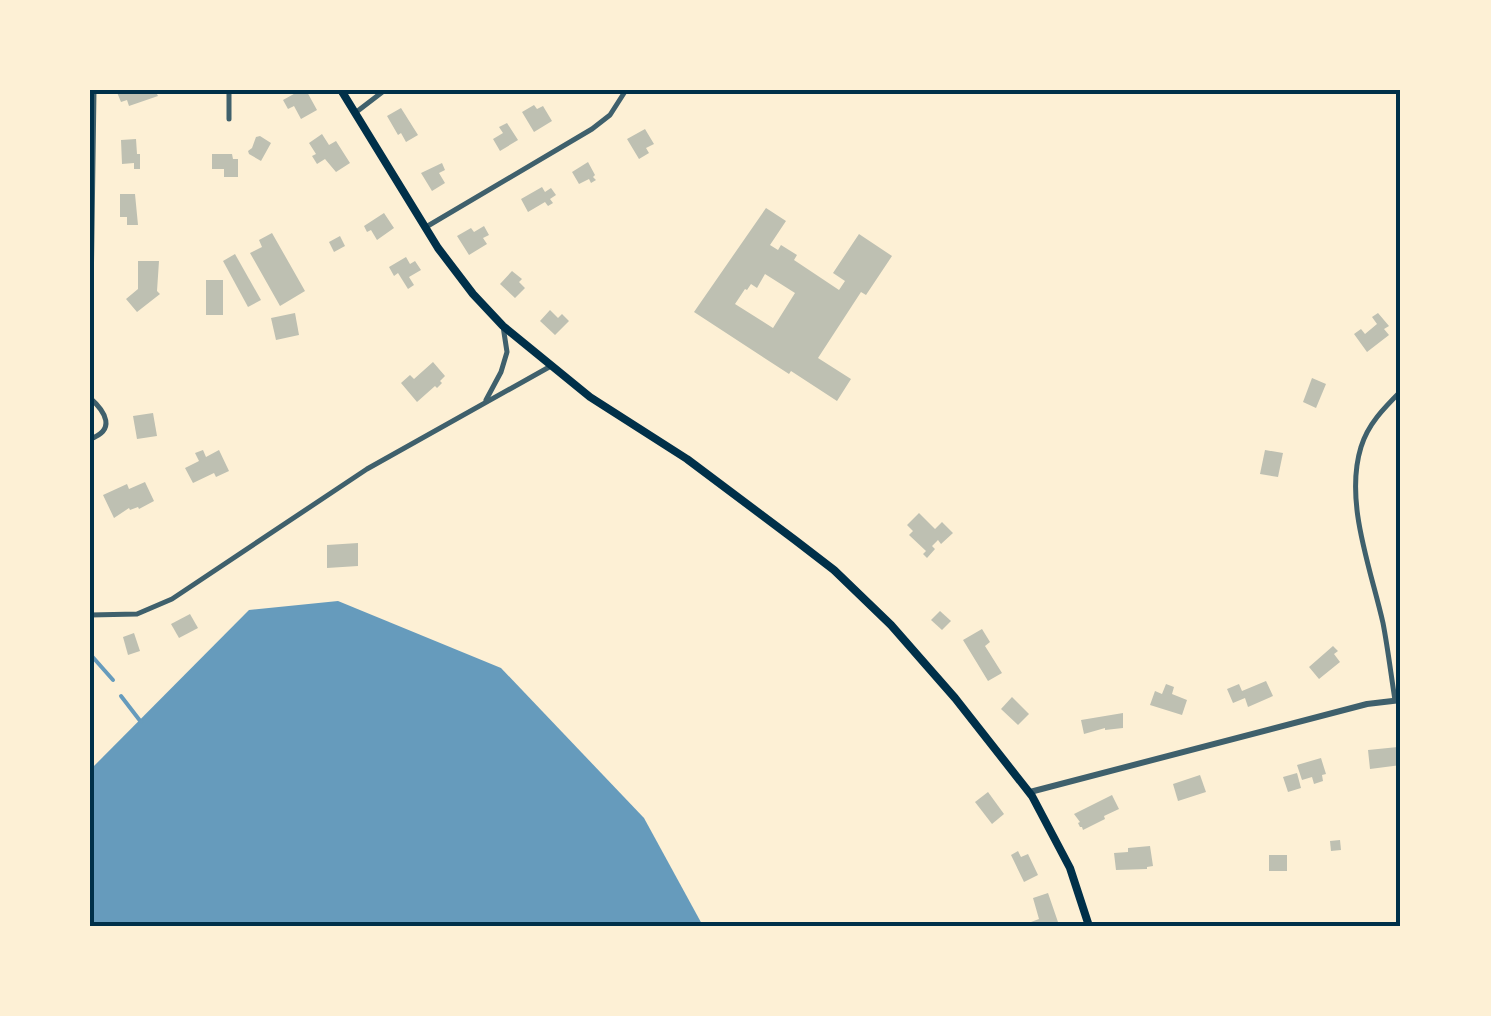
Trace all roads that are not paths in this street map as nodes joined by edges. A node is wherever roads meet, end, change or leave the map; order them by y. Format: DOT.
graph roads {
  1 [pos="94,90"];
  2 [pos="229,90"];
  3 [pos="342,90"];
  4 [pos="385,90"];
  5 [pos="626,90"];
  6 [pos="355,112"];
  7 [pos="229,119"];
  8 [pos="426,227"];
  9 [pos="503,326"];
  10 [pos="90,366"];
  11 [pos="551,366"];
  12 [pos="1401,391"];
  13 [pos="90,398"];
  14 [pos="485,403"];
  15 [pos="90,439"];
  16 [pos="90,615"];
  17 [pos="1398,700"];
  18 [pos="1030,792"];
  19 [pos="1089,926"];
  1 -- 10 [label="street"];
  2 -- 7 [label="street"];
  3 -- 6 [label="main road"];
  4 -- 6 [label="street"];
  5 -- 8 [label="street"];
  6 -- 8 [label="main road"];
  8 -- 9 [label="main road"];
  9 -- 11 [label="main road"];
  9 -- 14 [label="street"];
  11 -- 14 [label="street"];
  11 -- 18 [label="main road"];
  12 -- 17 [label="street"];
  13 -- 15 [label="street"];
  14 -- 16 [label="street"];
  17 -- 18 [label="street"];
  18 -- 19 [label="main road"];
}
